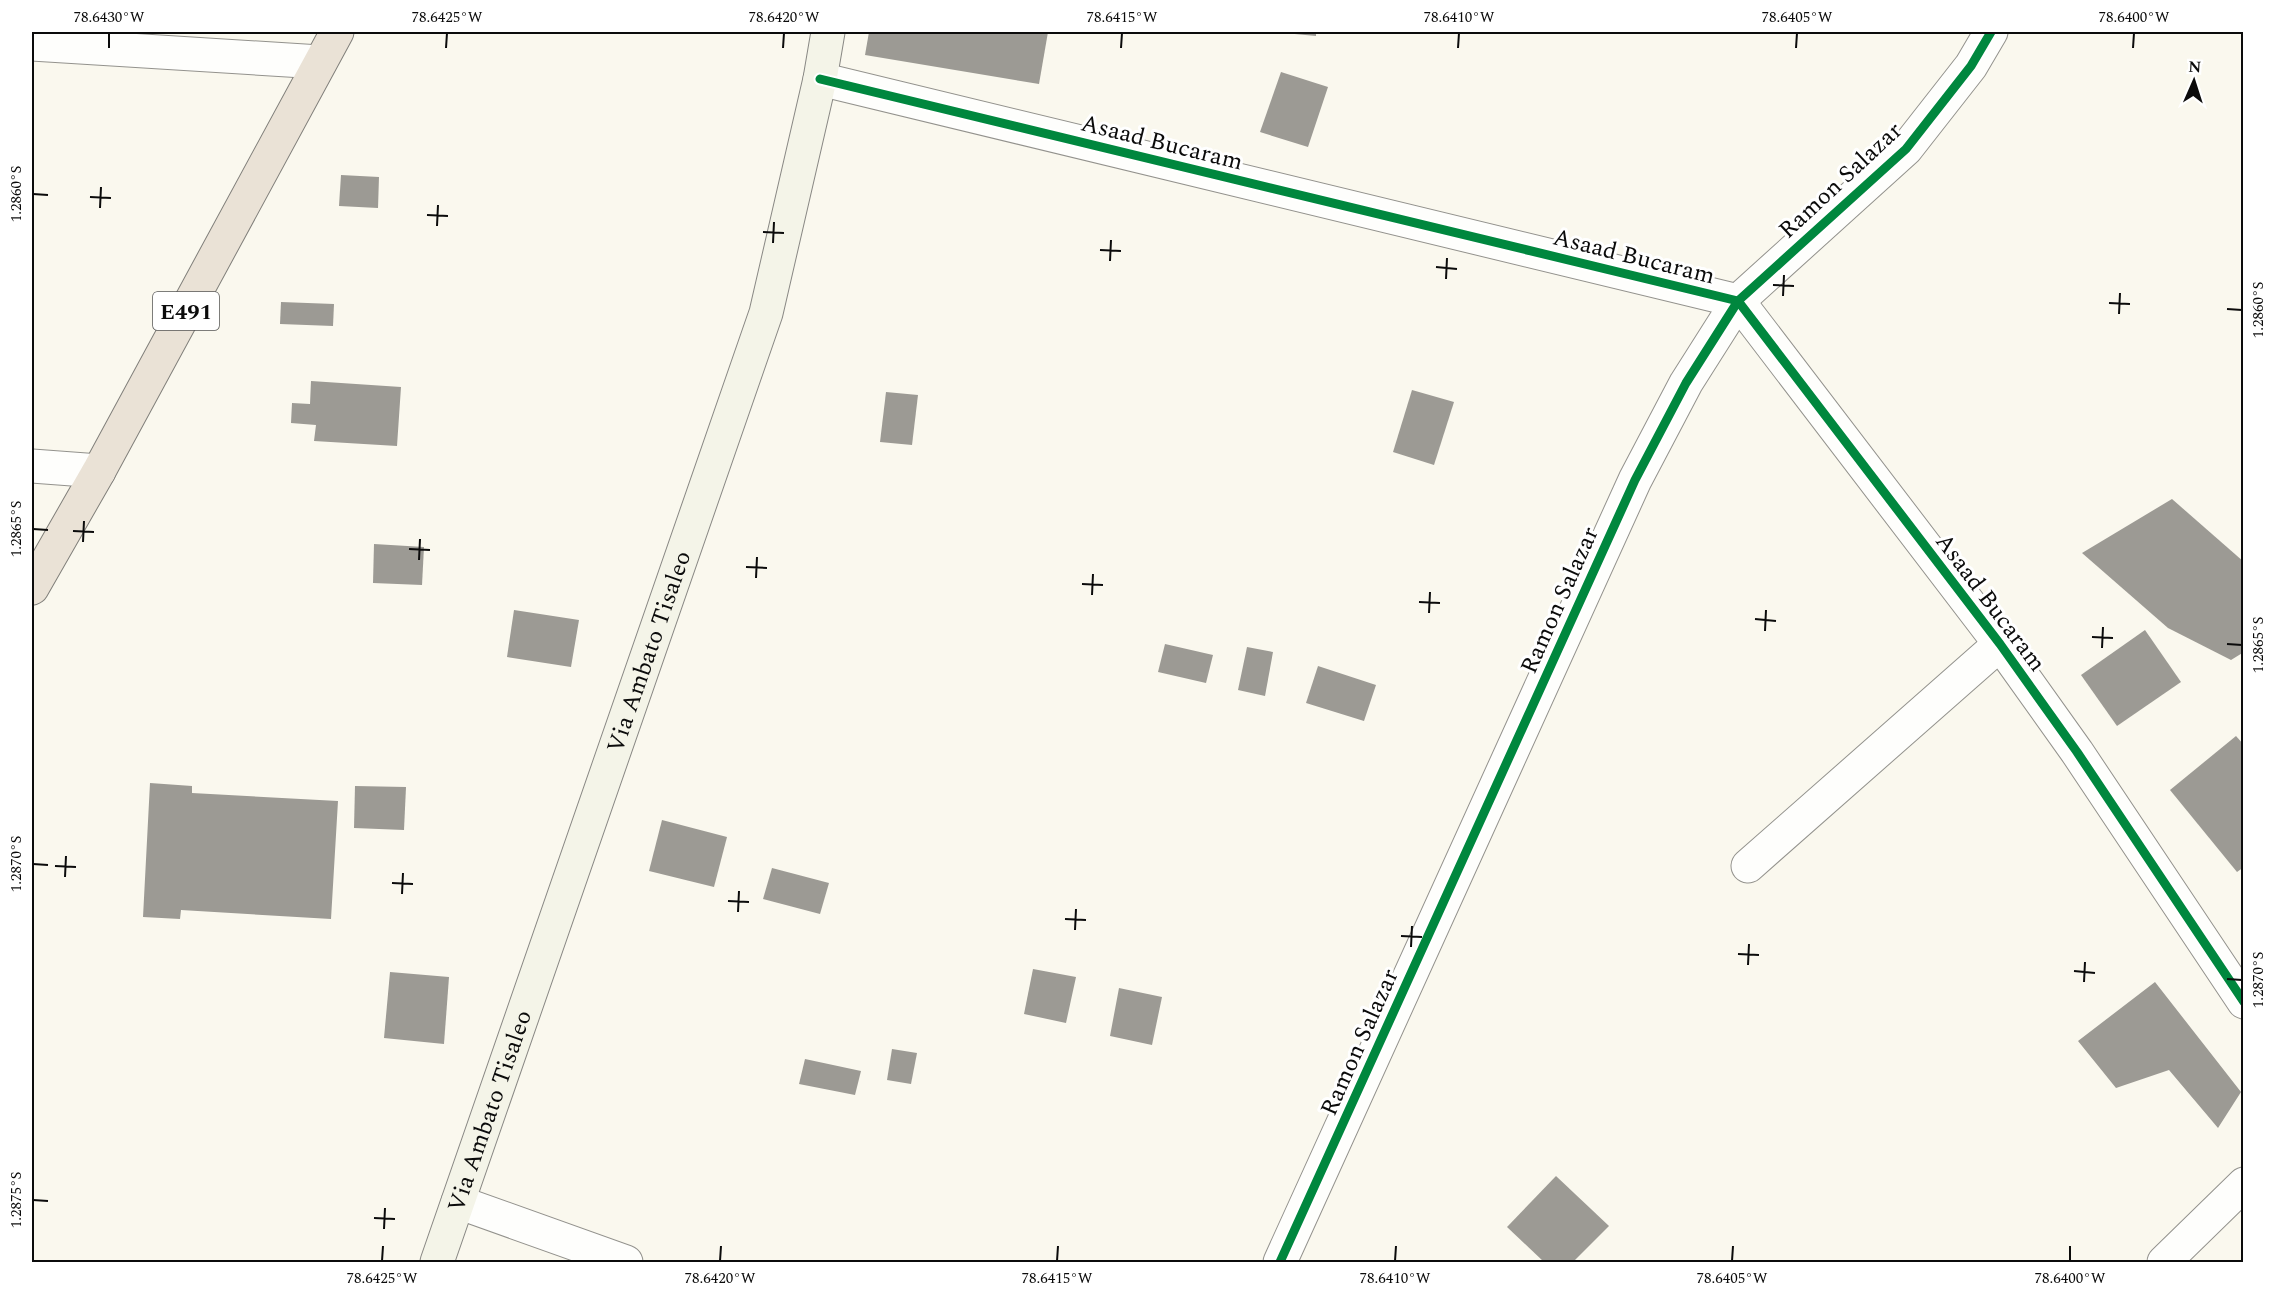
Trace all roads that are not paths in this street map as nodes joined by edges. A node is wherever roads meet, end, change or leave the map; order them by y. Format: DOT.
graph roads {
  1 [pos="337,32"];
  2 [pos="828,32"];
  3 [pos="1991,32"];
  4 [pos="32,44"];
  5 [pos="320,62"];
  6 [pos="820,79"];
  7 [pos="1738,301"];
  8 [pos="32,466"];
  9 [pos="99,471"];
  10 [pos="32,588"];
  11 [pos="2000,644"];
  12 [pos="1748,866"];
  13 [pos="2244,1002"];
  14 [pos="2244,1184"];
  15 [pos="458,1202"];
  16 [pos="437,1263"];
  17 [pos="626,1263"];
  18 [pos="1281,1263"];
  19 [pos="2164,1263"];
  1 -- 5 [label="highway, E491"];
  2 -- 6 [label="main road, Via Ambato Tisaleo"];
  3 -- 7 [label="street, Ramon Salazar"];
  4 -- 5 [label="street"];
  5 -- 9 [label="highway, E491"];
  6 -- 7 [label="street, Asaad Bucaram"];
  6 -- 15 [label="main road, Via Ambato Tisaleo"];
  7 -- 11 [label="street, Asaad Bucaram"];
  7 -- 18 [label="street, Ramon Salazar"];
  8 -- 9 [label="street"];
  9 -- 10 [label="highway, E491"];
  11 -- 12 [label="street"];
  11 -- 13 [label="street, Asaad Bucaram"];
  14 -- 19 [label="street"];
  15 -- 16 [label="main road, Via Ambato Tisaleo"];
  15 -- 17 [label="street"];
}
